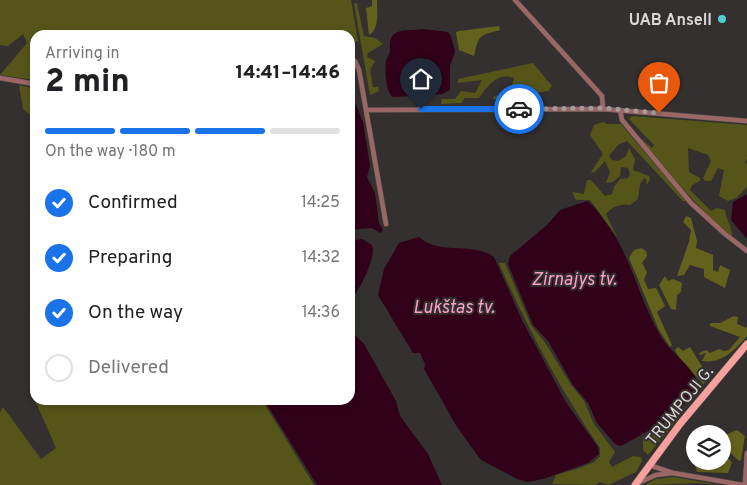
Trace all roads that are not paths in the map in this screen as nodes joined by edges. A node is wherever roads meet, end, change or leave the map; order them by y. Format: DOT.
graph roads {
  1 [pos="515,0"];
  2 [pos="355,61"];
  3 [pos="0,78"];
  4 [pos="6,80"];
  5 [pos="0,82"];
  6 [pos="30,83"];
  7 [pos="603,108"];
  8 [pos="366,110"];
  9 [pos="620,110"];
  10 [pos="747,121"];
  11 [pos="386,224"];
  12 [pos="747,251"];
  13 [pos="747,344"];
  14 [pos="747,453"];
  15 [pos="649,465"];
  16 [pos="673,473"];
  17 [pos="656,475"];
  18 [pos="635,485"];
  19 [pos="744,485"];
  1 -- 7 [label="street"];
  2 -- 8 [label="street"];
  3 -- 4 [label="street"];
  4 -- 5 [label="street"];
  4 -- 6 [label="street"];
  7 -- 8 [label="street"];
  7 -- 9 [label="street"];
  8 -- 11 [label="street"];
  9 -- 10 [label="street"];
  9 -- 12 [label="street"];
  13 -- 15 [label="main road, TRUMPOJI G."];
  14 -- 19 [label="street"];
  15 -- 16 [label="street"];
  15 -- 17 [label="street"];
  15 -- 18 [label="main road, TRUMPOJI G."];
  16 -- 17 [label="street"];
  16 -- 19 [label="street"];
  17 -- 18 [label="street"];
}
